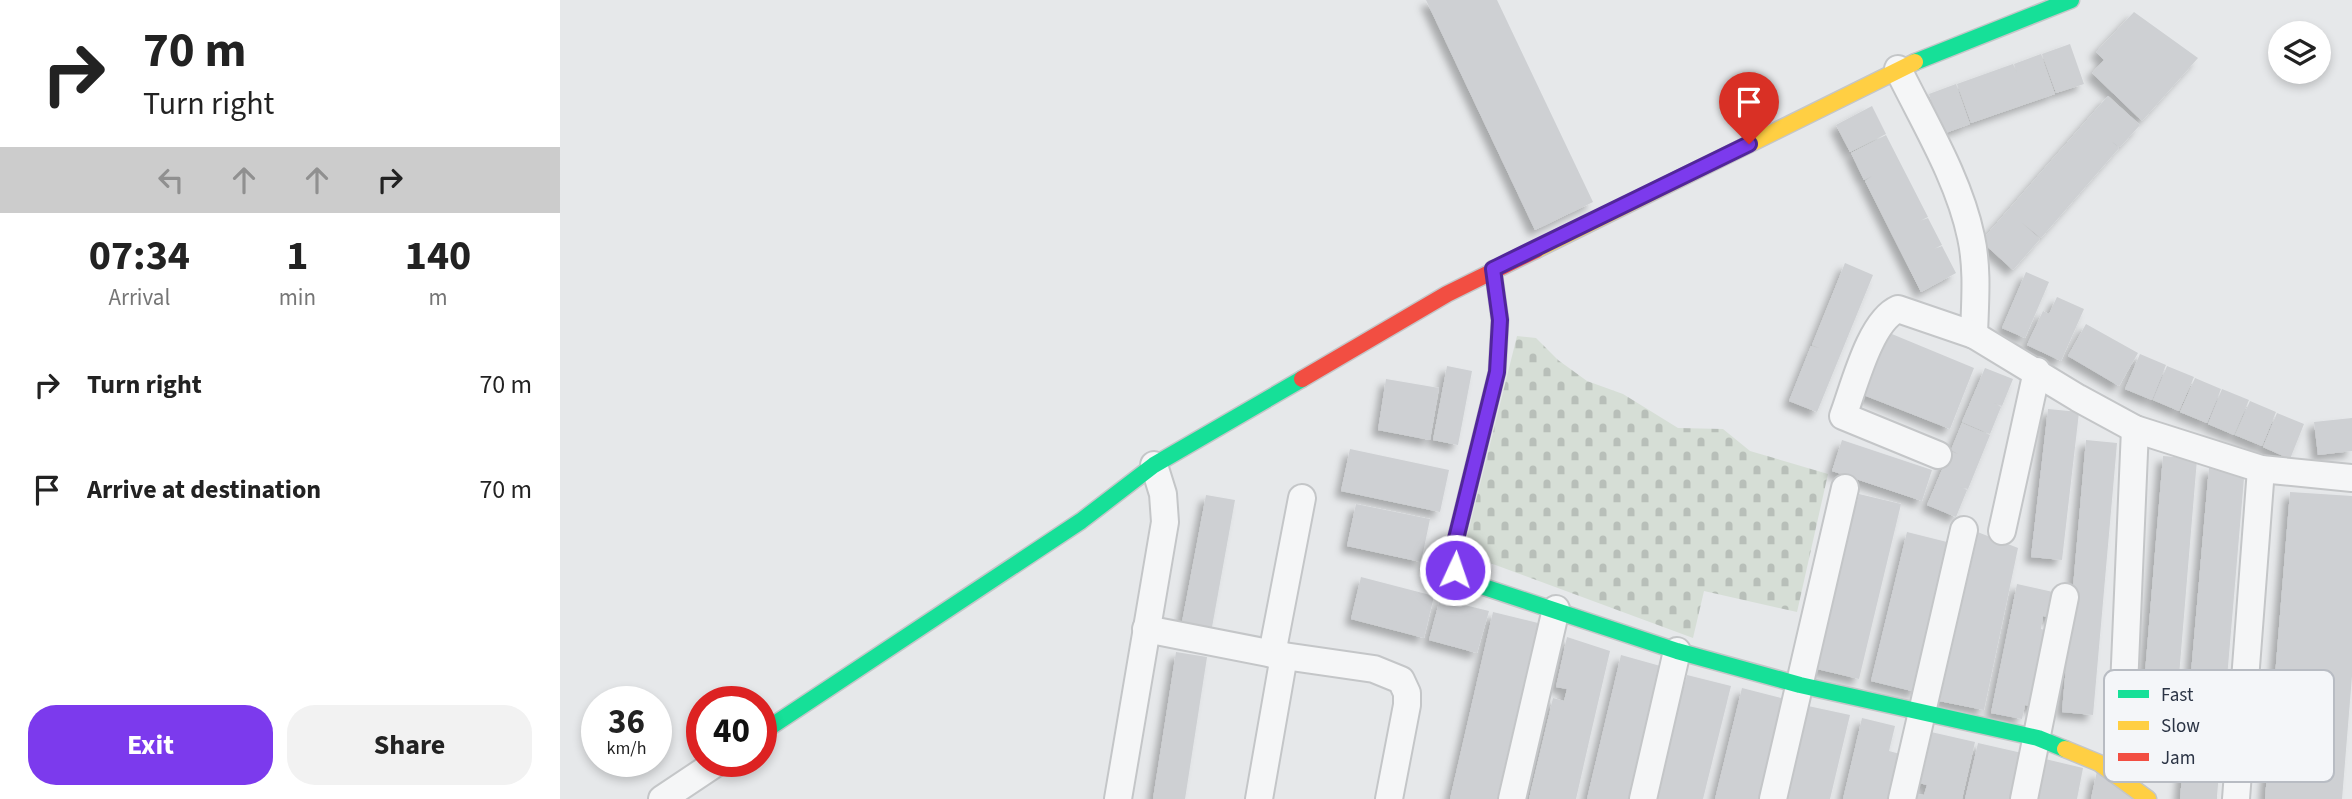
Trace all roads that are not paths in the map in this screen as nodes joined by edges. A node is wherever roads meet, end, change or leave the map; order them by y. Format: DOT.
graph roads {
  1 [pos="2071,0"];
  2 [pos="1898,69"];
  3 [pos="1493,269"];
  4 [pos="1974,335"];
  5 [pos="2037,371"];
  6 [pos="2136,429"];
  7 [pos="1938,455"];
  8 [pos="1154,465"];
  9 [pos="2260,469"];
  10 [pos="2352,478"];
  11 [pos="1845,488"];
  12 [pos="1303,498"];
  13 [pos="1964,530"];
  14 [pos="2003,531"];
  15 [pos="2065,597"];
  16 [pos="1556,609"];
  17 [pos="1146,629"];
  18 [pos="1677,651"];
  19 [pos="1278,655"];
  20 [pos="2125,670"];
  21 [pos="2245,670"];
  22 [pos="1800,685"];
  23 [pos="1922,713"];
  24 [pos="777,722"];
  25 [pos="2038,737"];
  26 [pos="2104,766"];
  27 [pos="695,777"];
  28 [pos="2125,782"];
  29 [pos="662,799"];
  30 [pos="1118,799"];
  31 [pos="1259,799"];
  32 [pos="1389,799"];
  33 [pos="1512,799"];
  34 [pos="1643,799"];
  35 [pos="1773,799"];
  36 [pos="1902,799"];
  37 [pos="2024,799"];
  38 [pos="2148,799"];
  1 -- 2 [label="street"];
  2 -- 3 [label="street"];
  2 -- 4 [label="street"];
  3 -- 8 [label="street"];
  3 -- 16 [label="street"];
  4 -- 5 [label="street"];
  4 -- 7 [label="street"];
  5 -- 6 [label="street"];
  5 -- 14 [label="street"];
  6 -- 9 [label="street"];
  6 -- 20 [label="street"];
  8 -- 17 [label="street"];
  8 -- 24 [label="street"];
  9 -- 10 [label="street"];
  9 -- 21 [label="street"];
  11 -- 22 [label="street"];
  12 -- 19 [label="street"];
  13 -- 23 [label="street"];
  15 -- 25 [label="street"];
  16 -- 18 [label="street"];
  16 -- 33 [label="street"];
  17 -- 19 [label="street"];
  17 -- 30 [label="street"];
  18 -- 22 [label="street"];
  18 -- 34 [label="street"];
  19 -- 31 [label="street"];
  19 -- 32 [label="street"];
  22 -- 23 [label="street"];
  22 -- 35 [label="street"];
  23 -- 25 [label="street"];
  23 -- 36 [label="street"];
  25 -- 26 [label="street"];
  25 -- 37 [label="street"];
  27 -- 29 [label="street"];
  28 -- 38 [label="street"];
}
